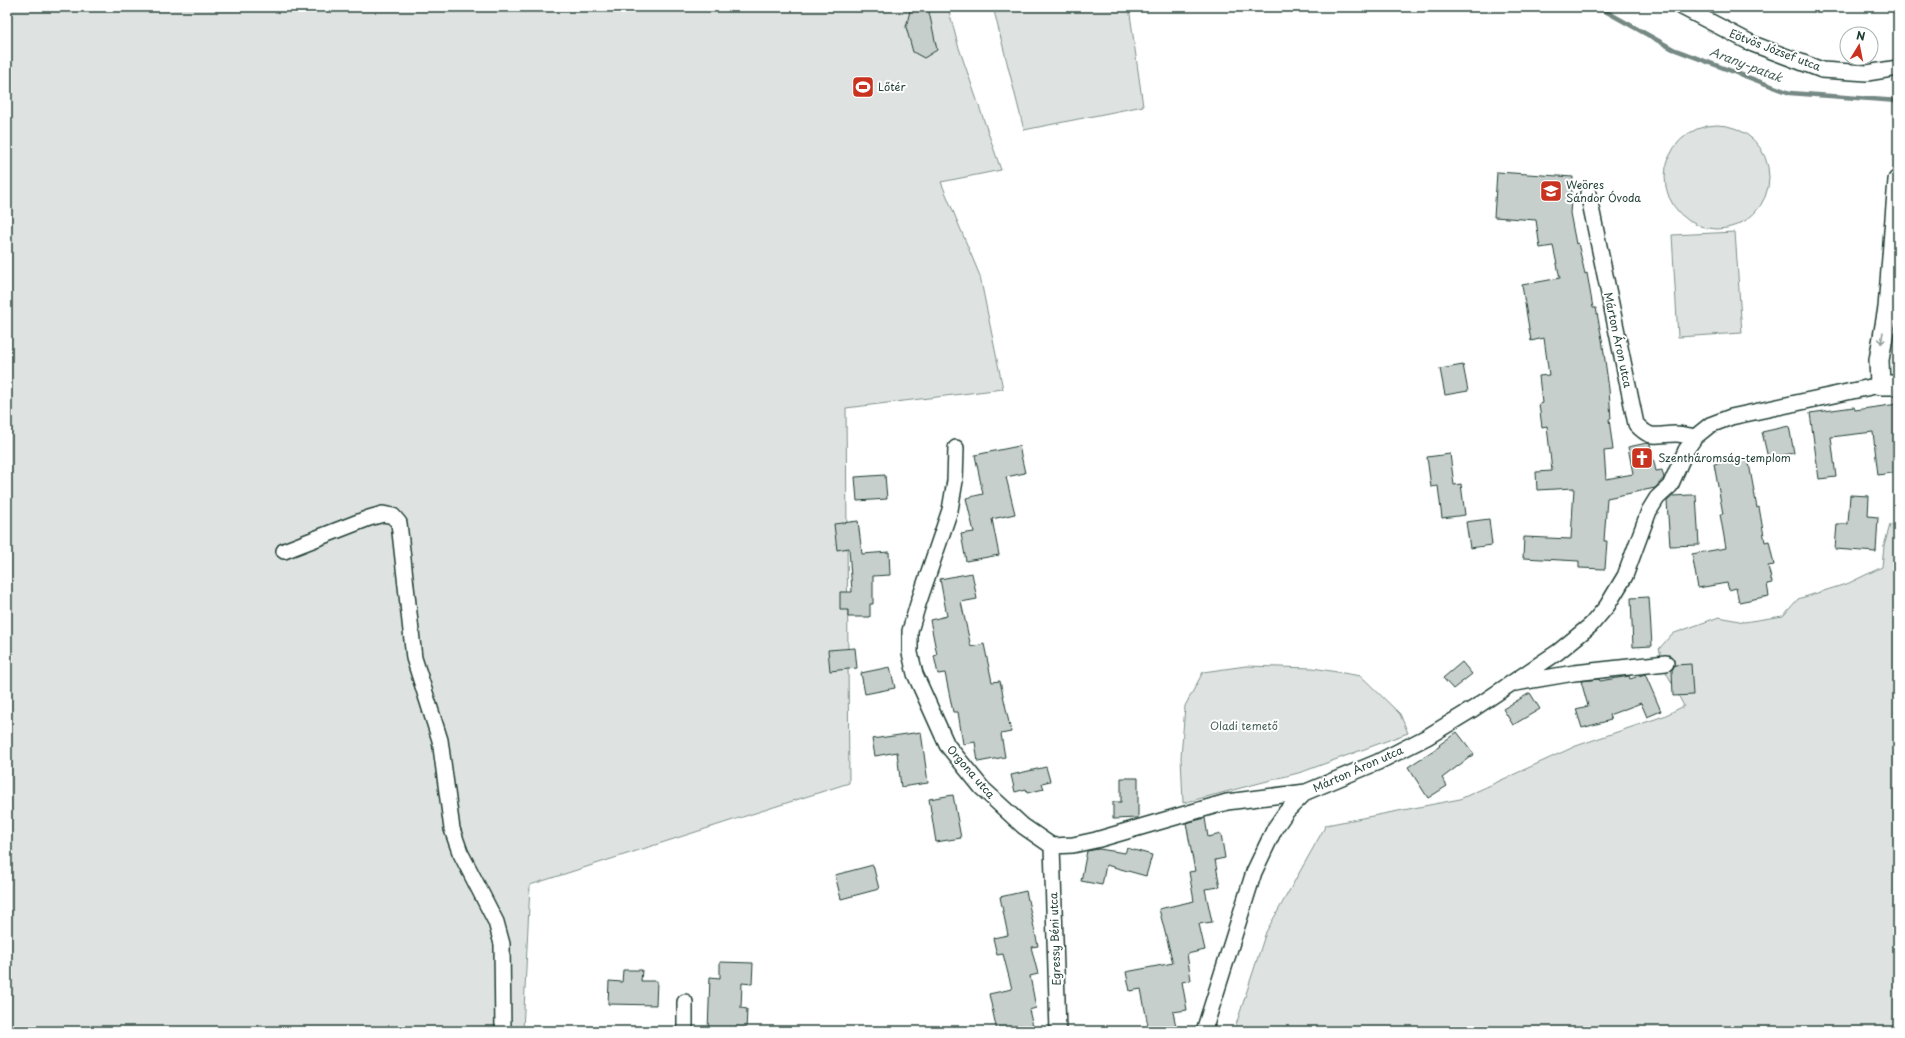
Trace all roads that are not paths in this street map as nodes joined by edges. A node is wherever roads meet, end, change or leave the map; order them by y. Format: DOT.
graph roads {
  1 [pos="1682,7"];
  2 [pos="1898,68"];
  3 [pos="1898,180"];
  4 [pos="1588,193"];
  5 [pos="1889,286"];
  6 [pos="1898,319"];
  7 [pos="1889,385"];
  8 [pos="1695,437"];
  9 [pos="956,448"];
  10 [pos="284,551"];
  11 [pos="1666,663"];
  12 [pos="1511,683"];
  13 [pos="1306,792"];
  14 [pos="1052,846"];
  15 [pos="685,1002"];
  16 [pos="503,1031"];
  17 [pos="684,1031"];
  18 [pos="1058,1031"];
  19 [pos="1204,1031"];
  1 -- 2 [label="street, Eötvös József utca"];
  3 -- 5 [label="street"];
  4 -- 8 [label="street, Márton Áron utca"];
  5 -- 6 [label="street"];
  5 -- 7 [label="street, one-way"];
  7 -- 8 [label="street, Márton Áron utca"];
  8 -- 12 [label="street, Márton Áron utca"];
  9 -- 14 [label="street, Orgona utca"];
  10 -- 16 [label="street"];
  11 -- 12 [label="street, Márton Áron utca"];
  12 -- 13 [label="street, Márton Áron utca"];
  13 -- 14 [label="street"];
  13 -- 19 [label="street, Márton Áron utca"];
  14 -- 18 [label="street, Egressy Béni utca"];
  15 -- 17 [label="street"];
}
